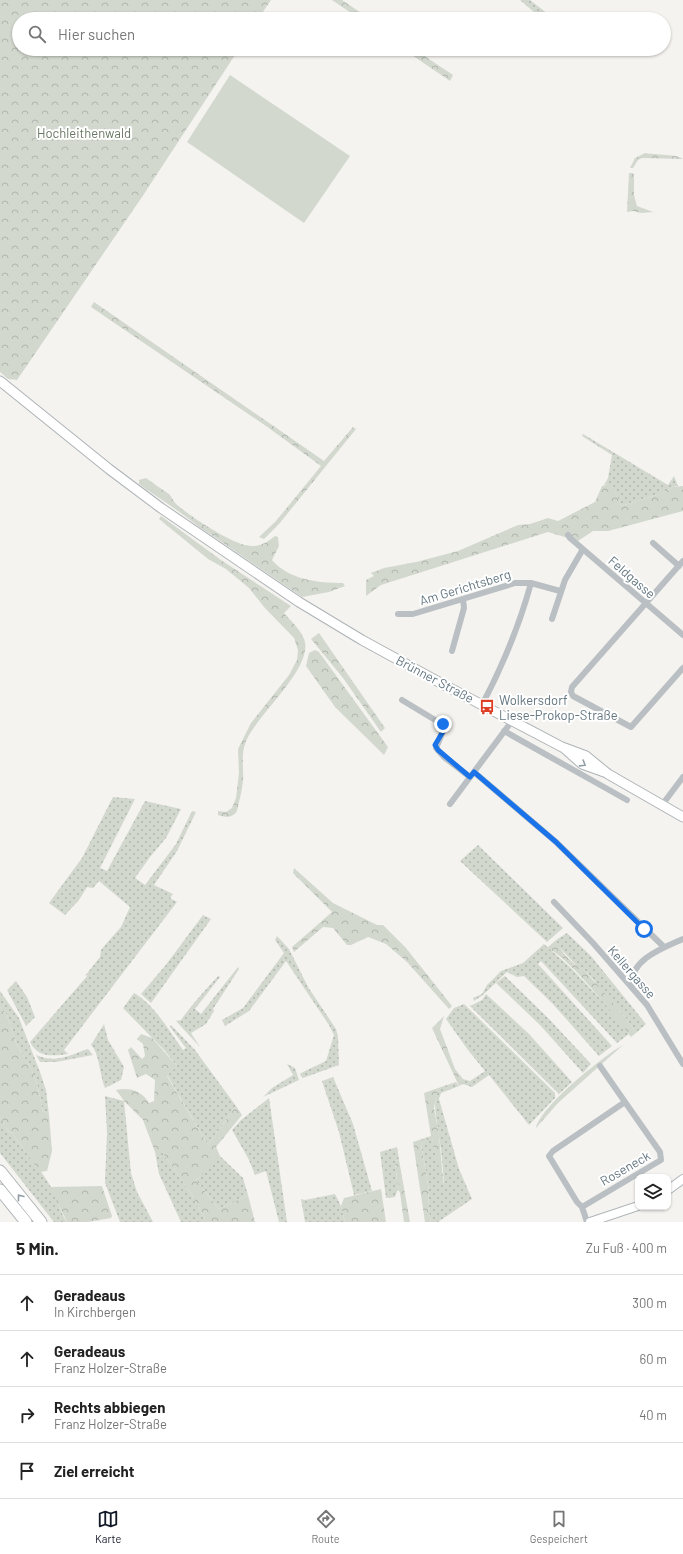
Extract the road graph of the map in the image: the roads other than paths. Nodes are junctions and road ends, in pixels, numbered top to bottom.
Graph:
1 (0, 381) edge
2 (568, 535) dead end
3 (653, 543) dead end
4 (583, 549) junction
5 (681, 564) edge
6 (531, 583) junction
7 (560, 591) junction
8 (462, 598) junction
9 (646, 603) junction
10 (398, 614) dead end
11 (552, 619) dead end
12 (683, 635) edge
13 (452, 651) dead end
14 (683, 668) edge
15 (402, 700) dead end
16 (482, 704) junction
17 (512, 721) junction
18 (504, 731) junction
19 (472, 774) junction
20 (683, 777) edge
21 (627, 800) dead end
22 (450, 804) dead end
23 (662, 805) junction
24 (683, 817) edge
25 (554, 902) dead end
26 (683, 939) edge
27 (664, 947) junction
28 (632, 986) junction
29 (683, 1064) edge
30 (600, 1066) dead end
31 (626, 1102) junction
32 (0, 1171) edge
33 (683, 1179) edge
34 (671, 1188) edge
35 (0, 1190) edge
36 (582, 1207) junction
37 (635, 1207) edge
38 (26, 1222) edge
39 (41, 1222) edge
40 (586, 1222) edge
41 (590, 1222) edge

1 - 16 main road, Brünner Straße
2 - 4 street, Feldgasse
3 - 5 street
4 - 7 street
4 - 9 street, Feldgasse
5 - 9 street
6 - 7 street, Am Gerichtsberg
6 - 8 street, Am Gerichtsberg
6 - 16 street
7 - 11 street
8 - 10 street, Am Gerichtsberg
8 - 13 street
9 - 12 street, Feldgasse
9 - 14 street
15 - 19 street
16 - 17 main road, Brünner Straße
17 - 18 street
17 - 23 main road, Brünner Straße
18 - 19 street
18 - 21 street
19 - 22 street
19 - 27 street
20 - 23 street
23 - 24 main road, Brünner Straße
25 - 28 street, Kellergasse
26 - 27 street
27 - 28 street
28 - 29 street, Kellergasse
30 - 31 street, Roseneck
31 - 36 street
31 - 36 street, Roseneck
39 -> 32 highway
33 - 34 main road
35 - 38 highway
36 - 40 street
37 - 41 main road

